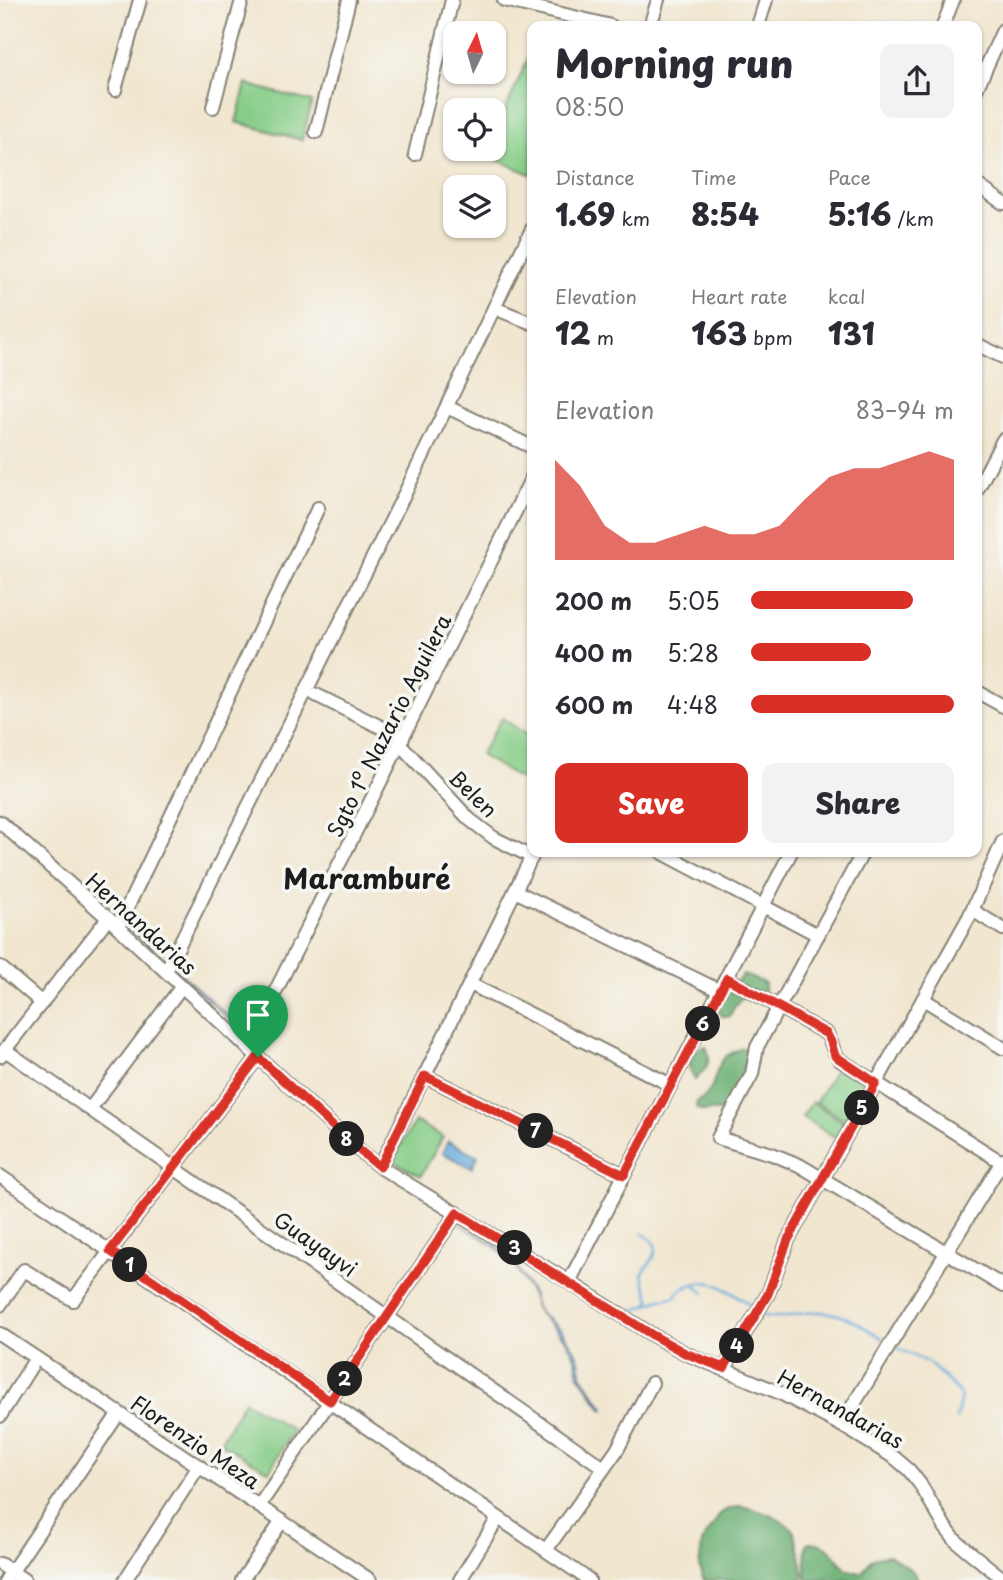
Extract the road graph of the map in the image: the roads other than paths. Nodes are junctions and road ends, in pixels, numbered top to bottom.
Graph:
1 (140, 0) edge
2 (242, 0) edge
3 (349, 0) edge
4 (452, 0) edge
5 (504, 0) edge
6 (658, 0) edge
7 (766, 0) edge
8 (953, 0) edge
9 (558, 6) edge
10 (598, 21) edge
11 (652, 21) edge
12 (760, 21) edge
13 (945, 21) edge
14 (1003, 30) edge
15 (982, 77) edge
16 (115, 90) dead end
17 (213, 107) dead end
18 (316, 132) dead end
19 (415, 154) dead end
20 (982, 188) edge
21 (998, 199) edge
22 (527, 239) edge
23 (494, 308) junction
24 (527, 321) edge
25 (982, 347) edge
26 (1003, 358) edge
27 (447, 407) junction
28 (1003, 440) edge
29 (527, 445) edge
30 (982, 480) edge
31 (527, 487) edge
32 (318, 508) dead end
33 (982, 694) edge
34 (316, 695) dead end
35 (1003, 706) edge
36 (401, 741) junction
37 (0, 822) edge
38 (1003, 841) edge
39 (527, 852) edge
40 (532, 857) edge
41 (670, 857) edge
42 (788, 857) edge
43 (860, 857) edge
44 (515, 891) junction
45 (763, 906) junction
46 (972, 910) junction
47 (113, 923) junction
48 (1003, 929) edge
49 (818, 935) junction
50 (0, 967) edge
51 (166, 971) junction
52 (727, 978) junction
53 (470, 984) junction
54 (182, 986) junction
55 (720, 991) junction
56 (923, 999) junction
57 (42, 1003) junction
58 (779, 1007) junction
59 (246, 1046) junction
60 (1003, 1048) edge
61 (3, 1053) edge
62 (258, 1057) junction
63 (425, 1076) junction
64 (876, 1083) junction
65 (671, 1085) junction
66 (90, 1109) junction
67 (1003, 1162) edge
68 (174, 1167) junction
69 (380, 1167) junction
70 (0, 1175) edge
71 (624, 1175) junction
72 (823, 1178) junction
73 (457, 1213) junction
74 (110, 1251) junction
75 (947, 1252) junction
76 (569, 1282) junction
77 (1003, 1286) edge
78 (0, 1305) edge
79 (387, 1317) junction
80 (0, 1334) edge
81 (36, 1358) junction
82 (724, 1368) junction
83 (652, 1383) dead end
84 (330, 1401) junction
85 (119, 1413) junction
86 (0, 1416) edge
87 (841, 1425) junction
88 (200, 1466) junction
89 (604, 1468) junction
90 (259, 1506) junction
91 (498, 1518) junction
92 (282, 1521) junction
93 (546, 1550) junction
94 (0, 1564) edge
95 (1001, 1575) edge
96 (5, 1578) edge
97 (364, 1578) edge
98 (24, 1580) edge
99 (125, 1580) edge
100 (242, 1580) edge
101 (460, 1580) edge
102 (589, 1580) edge

1 - 16 street
2 - 17 street
3 - 18 street
4 - 19 street
5 - 9 street
6 - 11 street
7 - 12 street
8 - 13 street
9 - 10 street
14 - 15 street
20 - 21 street
22 - 23 street
23 - 24 street
23 - 27 street
25 - 26 street
27 - 29 street
27 - 51 street
28 - 30 street
31 - 36 street, Sgto 1º Nazario Aguilera
32 - 47 street
33 - 35 street
34 - 36 street
36 - 39 street, Belen
36 - 59 street, Sgto 1º Nazario Aguilera
37 - 47 street, Hernandarias
38 - 46 street
40 - 44 street
41 - 45 street
42 - 45 street
43 - 49 street
44 - 53 street
44 - 55 street
45 - 49 street
45 - 52 street
46 - 48 street
46 - 56 street
47 - 51 street, Hernandarias
47 - 57 street
49 - 58 street
50 - 57 street
51 - 54 street, Hernandarias
52 - 55 street
52 - 58 street
53 - 63 street
53 - 65 street
54 - 59 street, Hernandarias
54 - 66 street
55 - 65 street
56 - 60 street
56 - 64 street
57 - 61 street
58 - 64 street
58 - 72 street
59 - 62 street, Hernandarias
61 - 66 street, Guayayvi
62 - 68 street
62 - 69 street, Hernandarias
63 - 69 street
63 - 71 street
64 - 67 street
64 - 72 street
65 - 71 street
66 - 68 street, Guayayvi
67 - 75 street
68 - 74 street
68 - 79 street, Guayayvi
69 - 73 street, Hernandarias
70 - 74 street
71 - 76 street
72 - 75 street
72 - 82 street
73 - 76 street, Hernandarias
73 - 79 street
74 - 78 street
74 - 84 street
75 - 77 street
75 - 87 street
76 - 82 street, Hernandarias
79 - 84 street
79 - 89 street, Guayayvi
80 - 81 street, Florenzio Meza
81 - 85 street, Florenzio Meza
81 - 86 street
82 - 87 street, Hernandarias
83 - 89 street
84 - 90 street
84 - 91 street
85 - 88 street, Florenzio Meza
85 - 96 street
87 - 95 street, Hernandarias
88 - 90 street, Florenzio Meza
88 - 99 street
89 - 93 street
90 - 92 street, Florenzio Meza
91 - 93 street
91 - 101 street
92 - 97 street, Florenzio Meza
92 - 100 street
93 - 102 street
94 - 96 street
96 - 98 street

